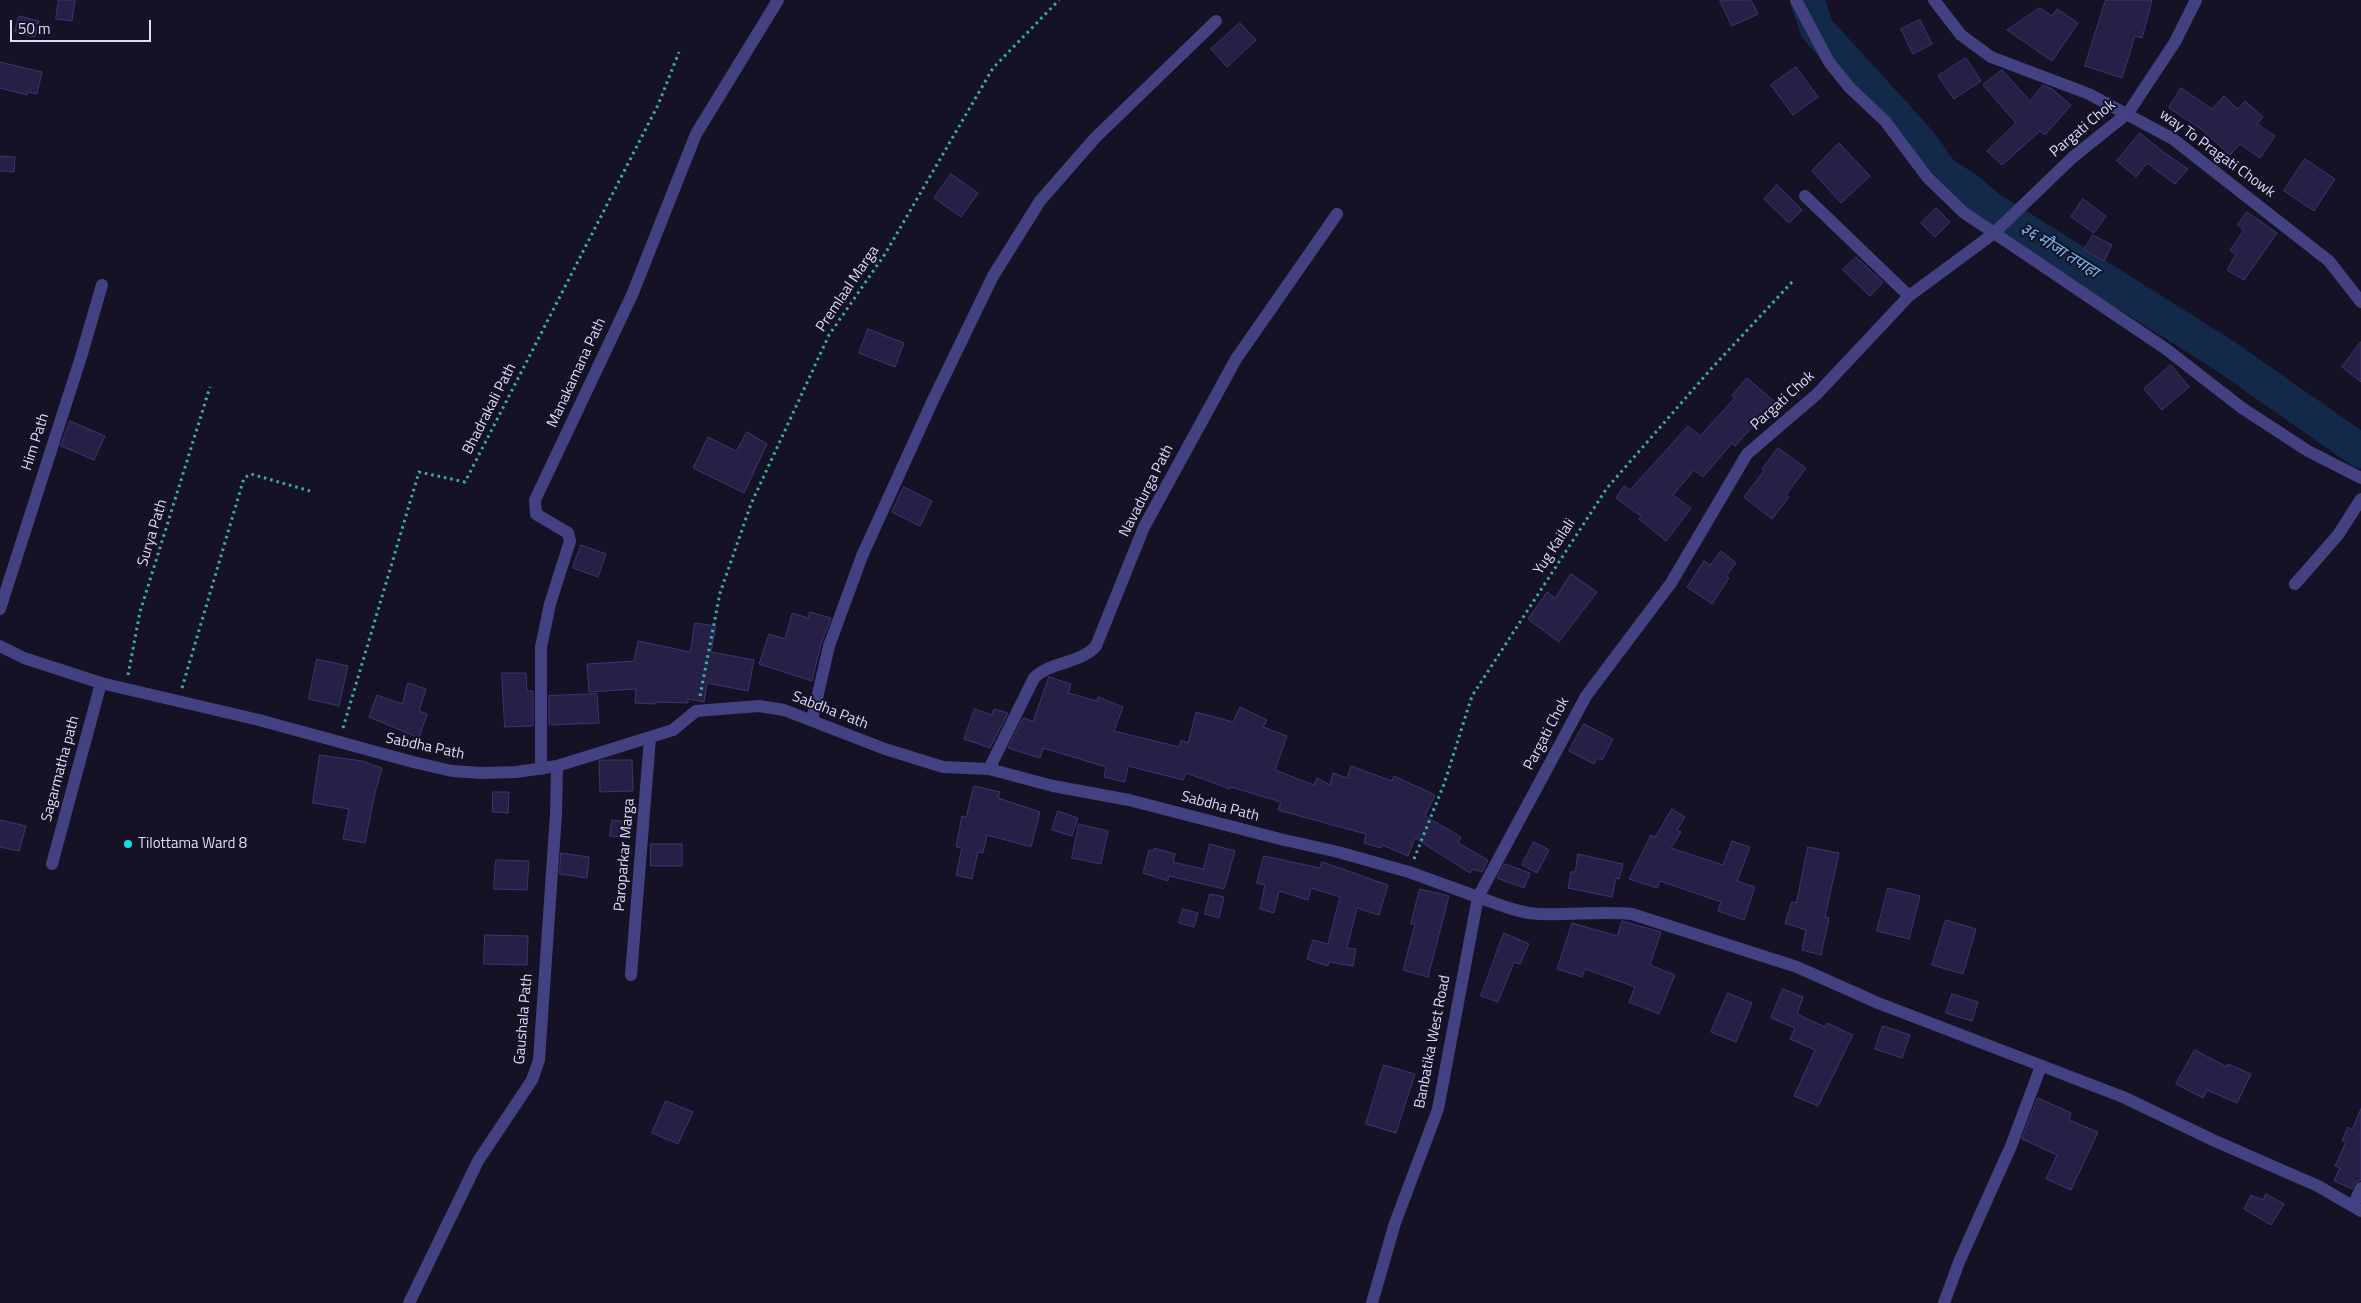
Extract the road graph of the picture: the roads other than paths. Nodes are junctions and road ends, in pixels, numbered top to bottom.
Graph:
1 (778, 0) edge
2 (1796, 0) edge
3 (1934, 0) edge
4 (2196, 0) edge
5 (1216, 21) dead end
6 (2128, 113) junction
7 (1805, 196) dead end
8 (1337, 214) dead end
9 (1996, 231) junction
10 (102, 285) dead end
11 (1909, 296) junction
12 (2361, 302) edge
13 (2361, 478) edge
14 (2361, 499) edge
15 (2296, 584) dead end
16 (0, 609) edge
17 (0, 646) edge
18 (101, 683) junction
19 (812, 720) junction
20 (650, 738) junction
21 (557, 766) junction
22 (541, 769) junction
23 (989, 769) junction
24 (52, 864) dead end
25 (1478, 898) junction
26 (631, 975) dead end
27 (2041, 1066) junction
28 (2361, 1188) edge
29 (2357, 1208) edge
30 (409, 1303) edge
31 (1372, 1303) edge
32 (1944, 1303) edge

1 - 22 street, Manakamana Path
2 - 9 street
3 - 6 street, way To Pragati Chowk
4 - 6 street, Pargati Chok
5 - 19 street
6 - 9 street, Pargati Chok
6 - 12 street, way To Pragati Chowk
7 - 11 street
8 - 23 street, Navadurga Path
9 - 11 street, Pargati Chok
9 - 13 street
10 - 16 street, Him Path
11 - 25 street, Pargati Chok
14 - 15 street
17 - 18 street, Sabdha Path
18 - 22 street, Sabdha Path
18 - 24 street, Sagarmatha path
19 - 20 street, Sabdha Path
19 - 23 street, Sabdha Path
20 - 21 street, Sabdha Path
20 - 26 street, Paroparkar Marga
21 - 22 street, Sabdha Path
21 - 30 street, Gaushala Path
23 - 25 street, Sabdha Path
25 - 27 street, Sabdha Path
25 - 31 street, Banbatika West Road
27 - 29 street, Sabdha Path
27 - 32 street
28 - 29 street

